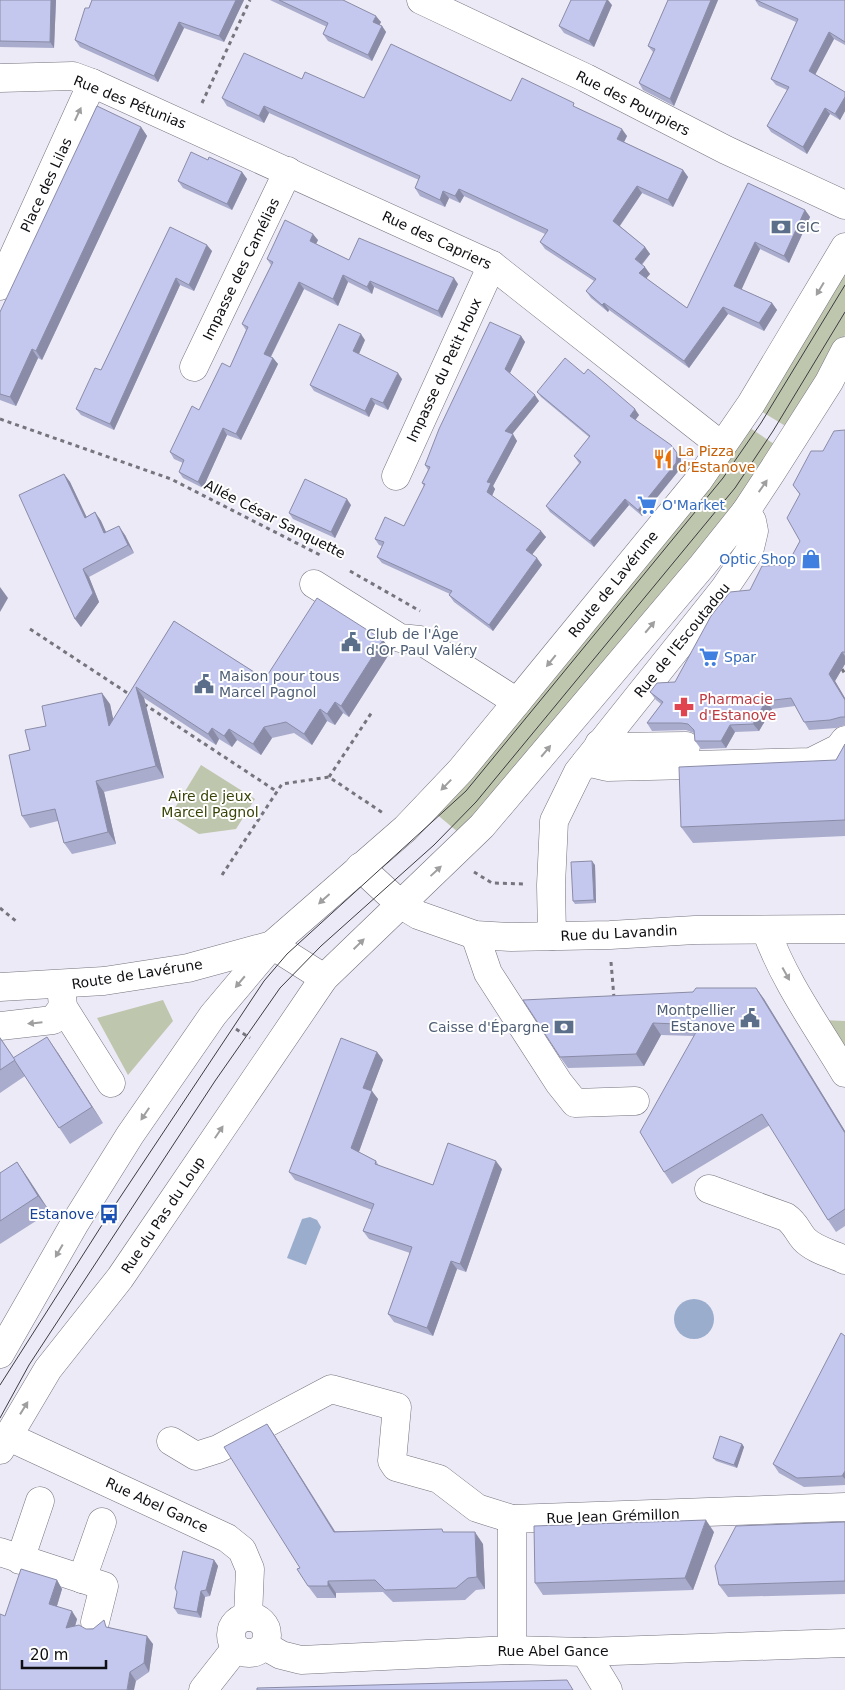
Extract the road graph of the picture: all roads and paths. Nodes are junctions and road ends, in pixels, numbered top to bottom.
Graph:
1 (250, 0) edge
2 (421, 0) edge
3 (0, 78) edge
4 (92, 83) junction
5 (195, 128) junction
6 (288, 171) junction
7 (845, 205) edge
8 (845, 247) edge
9 (492, 265) junction
10 (0, 286) edge
11 (845, 351) edge
12 (194, 367) dead end
13 (837, 386) edge
14 (0, 419) edge
15 (722, 446) junction
16 (396, 476) dead end
17 (746, 510) junction
18 (325, 557) dead end
19 (342, 566) dead end
20 (314, 584) dead end
21 (425, 614) dead end
22 (30, 629) dead end
23 (842, 669) edge
24 (845, 674) edge
25 (134, 697) edge
26 (517, 702) junction
27 (142, 703) edge
28 (372, 712) dead end
29 (845, 740) edge
30 (686, 746) dead end
31 (593, 753) junction
32 (329, 777) junction
33 (276, 791) junction
34 (362, 800) dead end
35 (360, 867) junction
36 (222, 875) dead end
37 (492, 883) dead end
38 (516, 884) dead end
39 (400, 904) junction
40 (0, 908) edge
41 (17, 922) dead end
42 (845, 929) edge
43 (766, 930) junction
44 (475, 935) junction
45 (610, 935) junction
46 (552, 936) junction
47 (272, 945) junction
48 (324, 978) junction
49 (0, 987) edge
50 (62, 996) junction
51 (614, 1002) edge
52 (0, 1026) edge
53 (845, 1073) edge
54 (111, 1082) dead end
55 (634, 1101) dead end
56 (709, 1190) dead end
57 (845, 1260) edge
58 (0, 1354) edge
59 (171, 1442) dead end
60 (4, 1443) edge
61 (40, 1501) dead end
62 (845, 1507) edge
63 (512, 1519) junction
64 (102, 1522) dead end
65 (10, 1556) edge
66 (82, 1579) junction
67 (248, 1617) junction
68 (95, 1622) dead end
69 (845, 1643) edge
70 (265, 1646) junction
71 (236, 1648) junction
72 (512, 1650) junction
73 (585, 1652) junction
74 (203, 1690) edge
75 (608, 1690) edge

1 - 5 path
2 - 7 street, Rue des Pourpiers
3 - 4 street, Rue des Pétunias
4 - 5 street, Rue des Pétunias
10 -> 4 street, Place des Lilas
5 - 6 street, Rue des Capriers
6 - 9 street, Rue des Capriers
6 - 12 street, Impasse des Camélias
8 -> 15 street, Route de Lavérune
9 - 15 street, Rue des Capriers
9 - 16 street, Impasse du Petit Houx
11 - 13 street
17 -> 13 street
14 - 18 path, Allée César Sanquette
15 -> 26 street, Route de Lavérune
17 - 31 street, Rue de l'Escoutadou
39 -> 17 street
19 - 21 path, Allée César Sanquette
20 - 26 street
22 - 25 path
23 - 24 path
26 -> 35 street, Route de Lavérune
27 - 33 path
28 - 32 path
29 - 31 street
30 - 31 street
31 - 46 street, Rue de l'Escoutadou
32 - 33 path
32 - 34 path
33 - 36 path
35 - 39 street
35 -> 47 street, Route de Lavérune
37 - 38 path
39 - 44 street, Rue du Lavandin
48 -> 39 street
40 - 41 path
42 - 43 street, Rue du Lavandin
43 - 45 street, Rue du Lavandin
43 -> 53 street
44 - 46 street, Rue du Lavandin
44 - 55 street
45 - 46 street, Rue du Lavandin
45 - 51 path
47 - 48 street
47 - 50 street, Route de Lavérune
47 -> 58 street
60 -> 48 street, Rue du Pas du Loup
49 - 50 street, Route de Lavérune
50 -> 52 street
50 - 54 street
56 - 57 street
59 - 63 street, Rue Jean Grémillon
60 - 67 street, Rue Abel Gance
61 - 65 street
62 - 63 street, Rue Jean Grémillon
63 - 72 street
64 - 66 street
65 - 66 street
66 - 68 street
67 - 70 street
67 - 71 street
69 - 73 street, Rue Abel Gance
70 - 71 street
70 - 72 street, Rue Abel Gance
71 - 74 street
72 - 73 street, Rue Abel Gance
73 - 75 street

